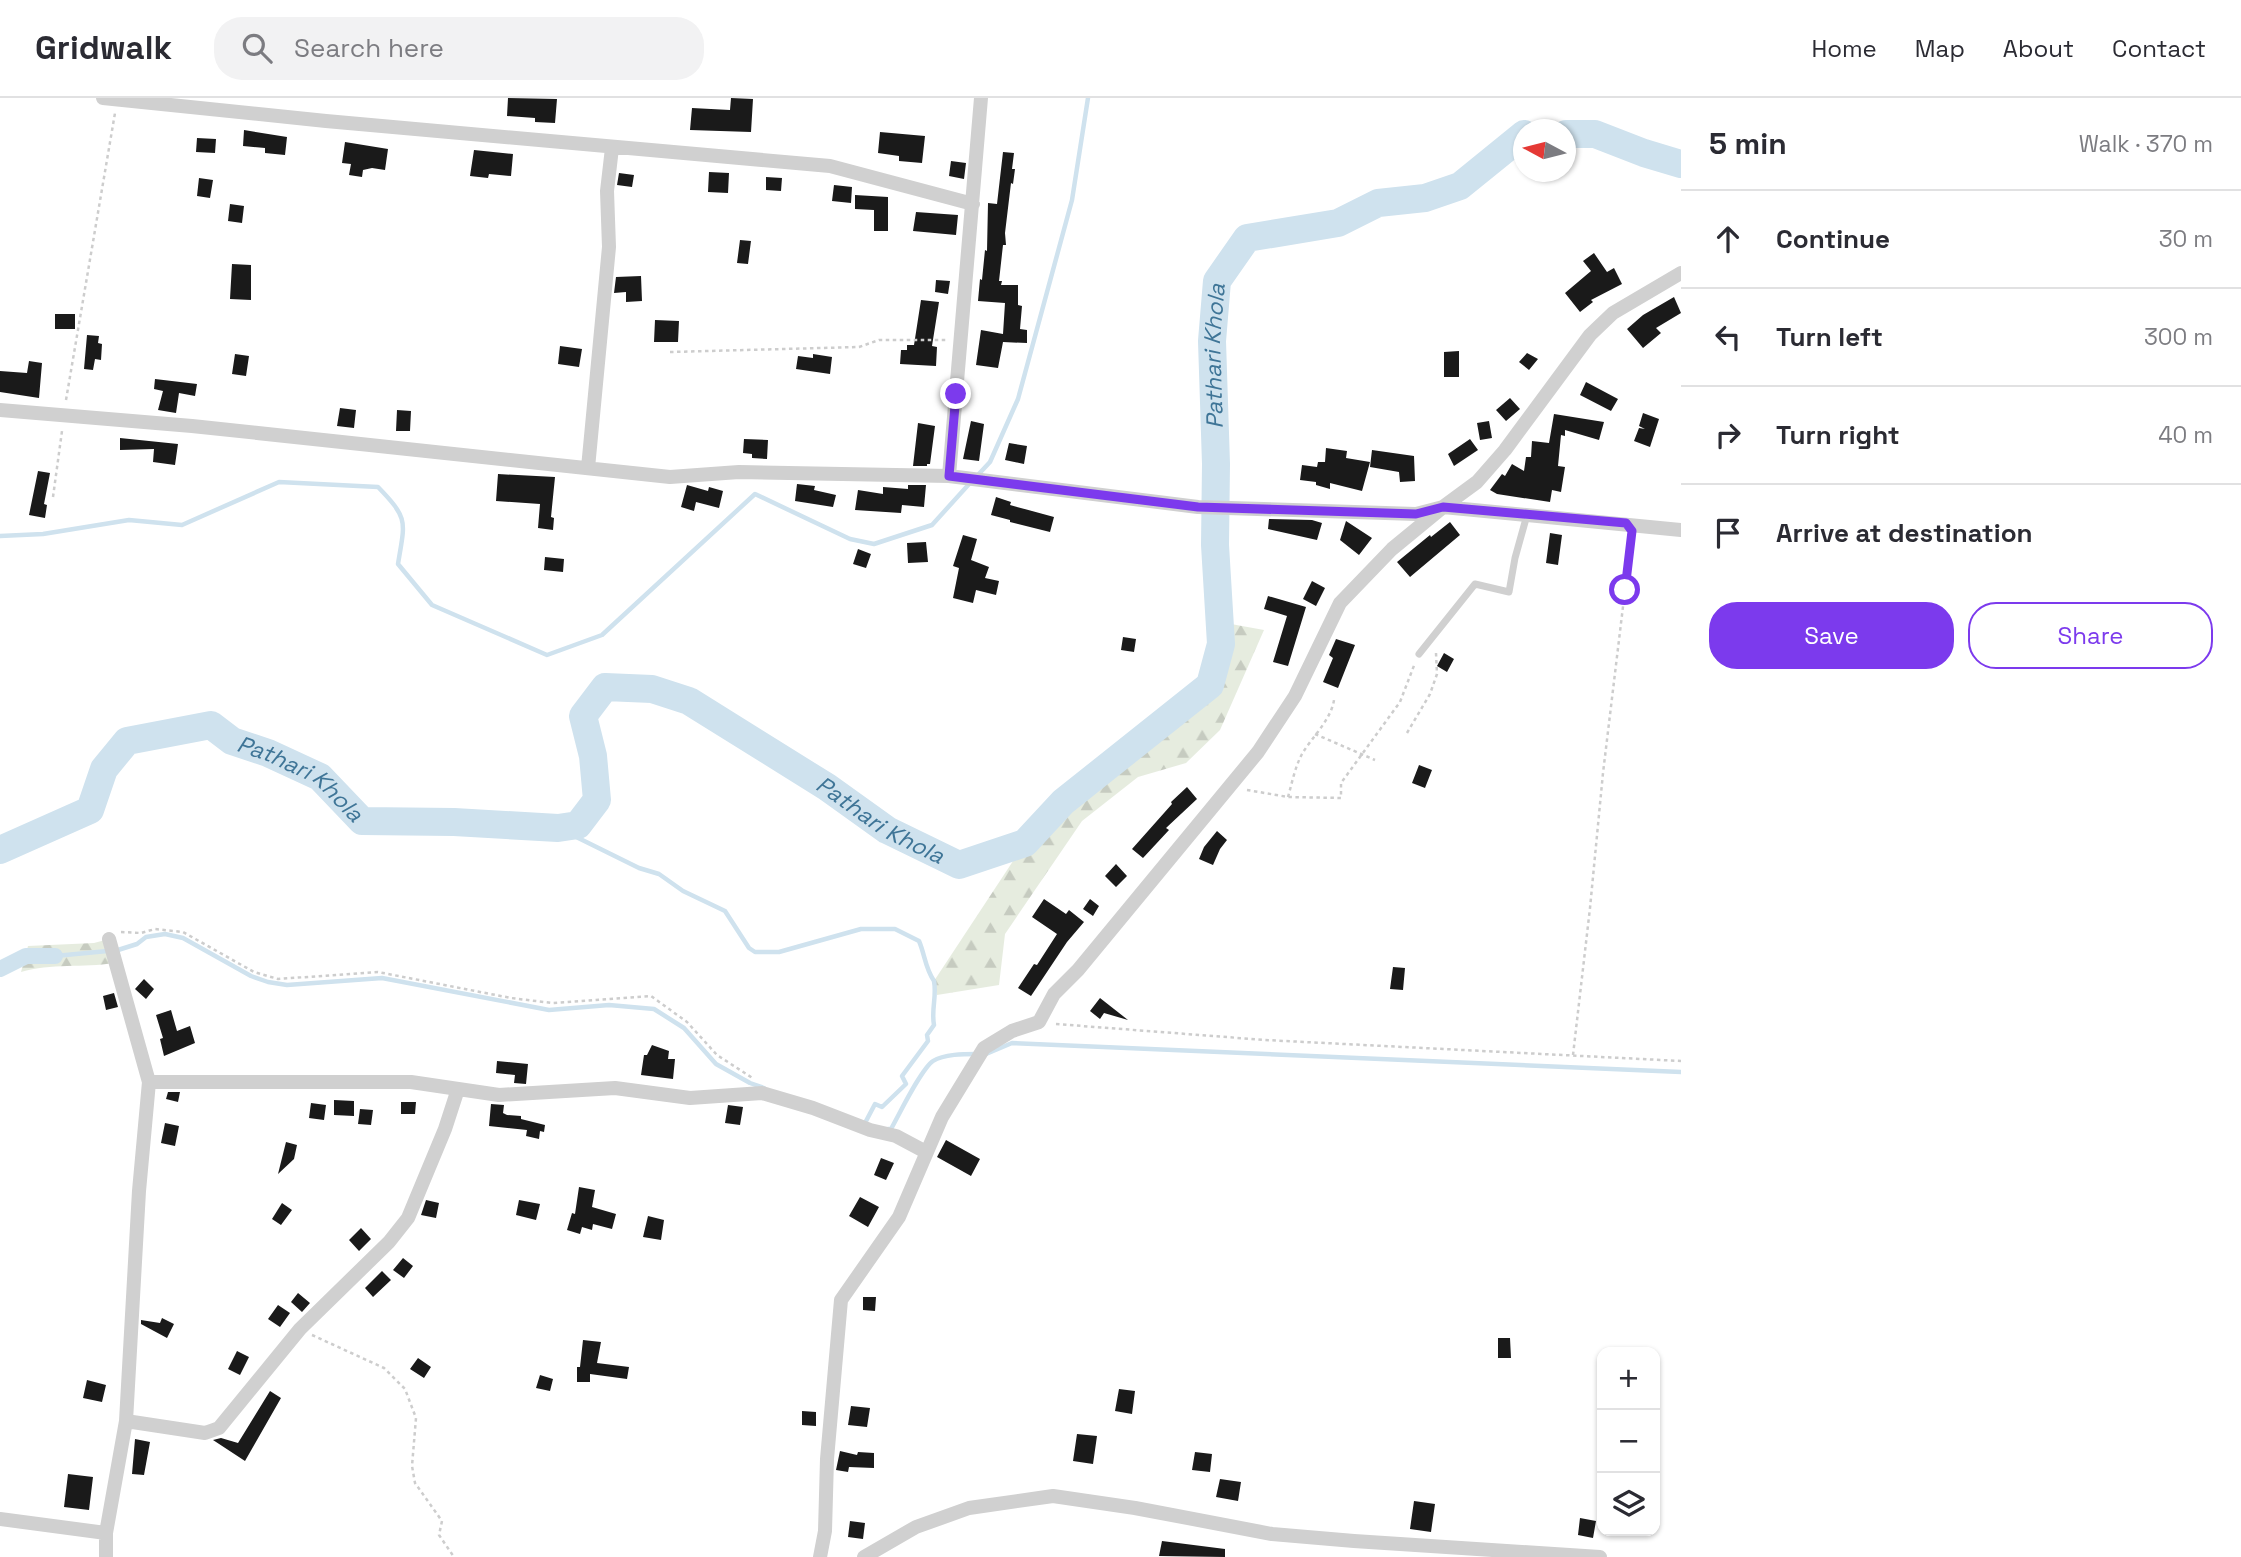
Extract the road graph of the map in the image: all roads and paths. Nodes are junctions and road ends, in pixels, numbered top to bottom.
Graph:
1 (981, 98) edge
2 (110, 99) edge
3 (612, 148) junction
4 (973, 204) junction
5 (1681, 273) edge
6 (948, 340) dead end
7 (670, 352) dead end
8 (0, 410) edge
9 (64, 417) junction
10 (588, 468) junction
11 (949, 476) junction
12 (53, 497) dead end
13 (1443, 507) junction
14 (1528, 514) junction
15 (1626, 523) junction
16 (1681, 530) edge
17 (1435, 632) junction
18 (1419, 654) joint
19 (1334, 700) dead end
20 (1407, 733) dead end
21 (1315, 734) junction
22 (1363, 753) junction
23 (1375, 760) dead end
24 (1231, 788) junction
25 (1288, 797) junction
26 (109, 939) joint
27 (1039, 1022) junction
28 (1573, 1055) junction
29 (1681, 1061) edge
30 (755, 1079) dead end
31 (149, 1082) junction
32 (458, 1089) junction
33 (926, 1152) junction
34 (300, 1329) junction
35 (126, 1421) junction
36 (0, 1519) edge
37 (106, 1533) junction
38 (106, 1557) edge
39 (454, 1557) edge
40 (820, 1557) edge
41 (864, 1557) edge
42 (1600, 1557) edge

1 - 4 street
2 - 3 street
2 - 9 path
3 - 4 street
3 - 10 street
4 - 11 street
5 - 13 street
6 - 7 path
8 - 9 street
9 - 10 street
9 - 12 path
10 - 11 street
11 - 13 street
13 - 14 street
13 - 24 street
14 - 15 street
14 - 17 lane
15 - 16 street
15 - 28 path
17 - 18 lane
17 - 20 path
18 - 22 path
19 - 21 path
21 - 22 path
21 - 25 path
22 - 23 path
22 - 25 path
24 - 25 path
24 - 27 street
26 - 30 path
26 - 31 street
27 - 28 path
27 - 33 street
28 - 29 path
31 - 32 street
31 - 35 street
32 - 33 street
32 - 34 street
33 - 40 street
34 - 35 street
34 - 39 path
35 - 37 street
36 - 37 street
37 - 38 street
41 - 42 street

